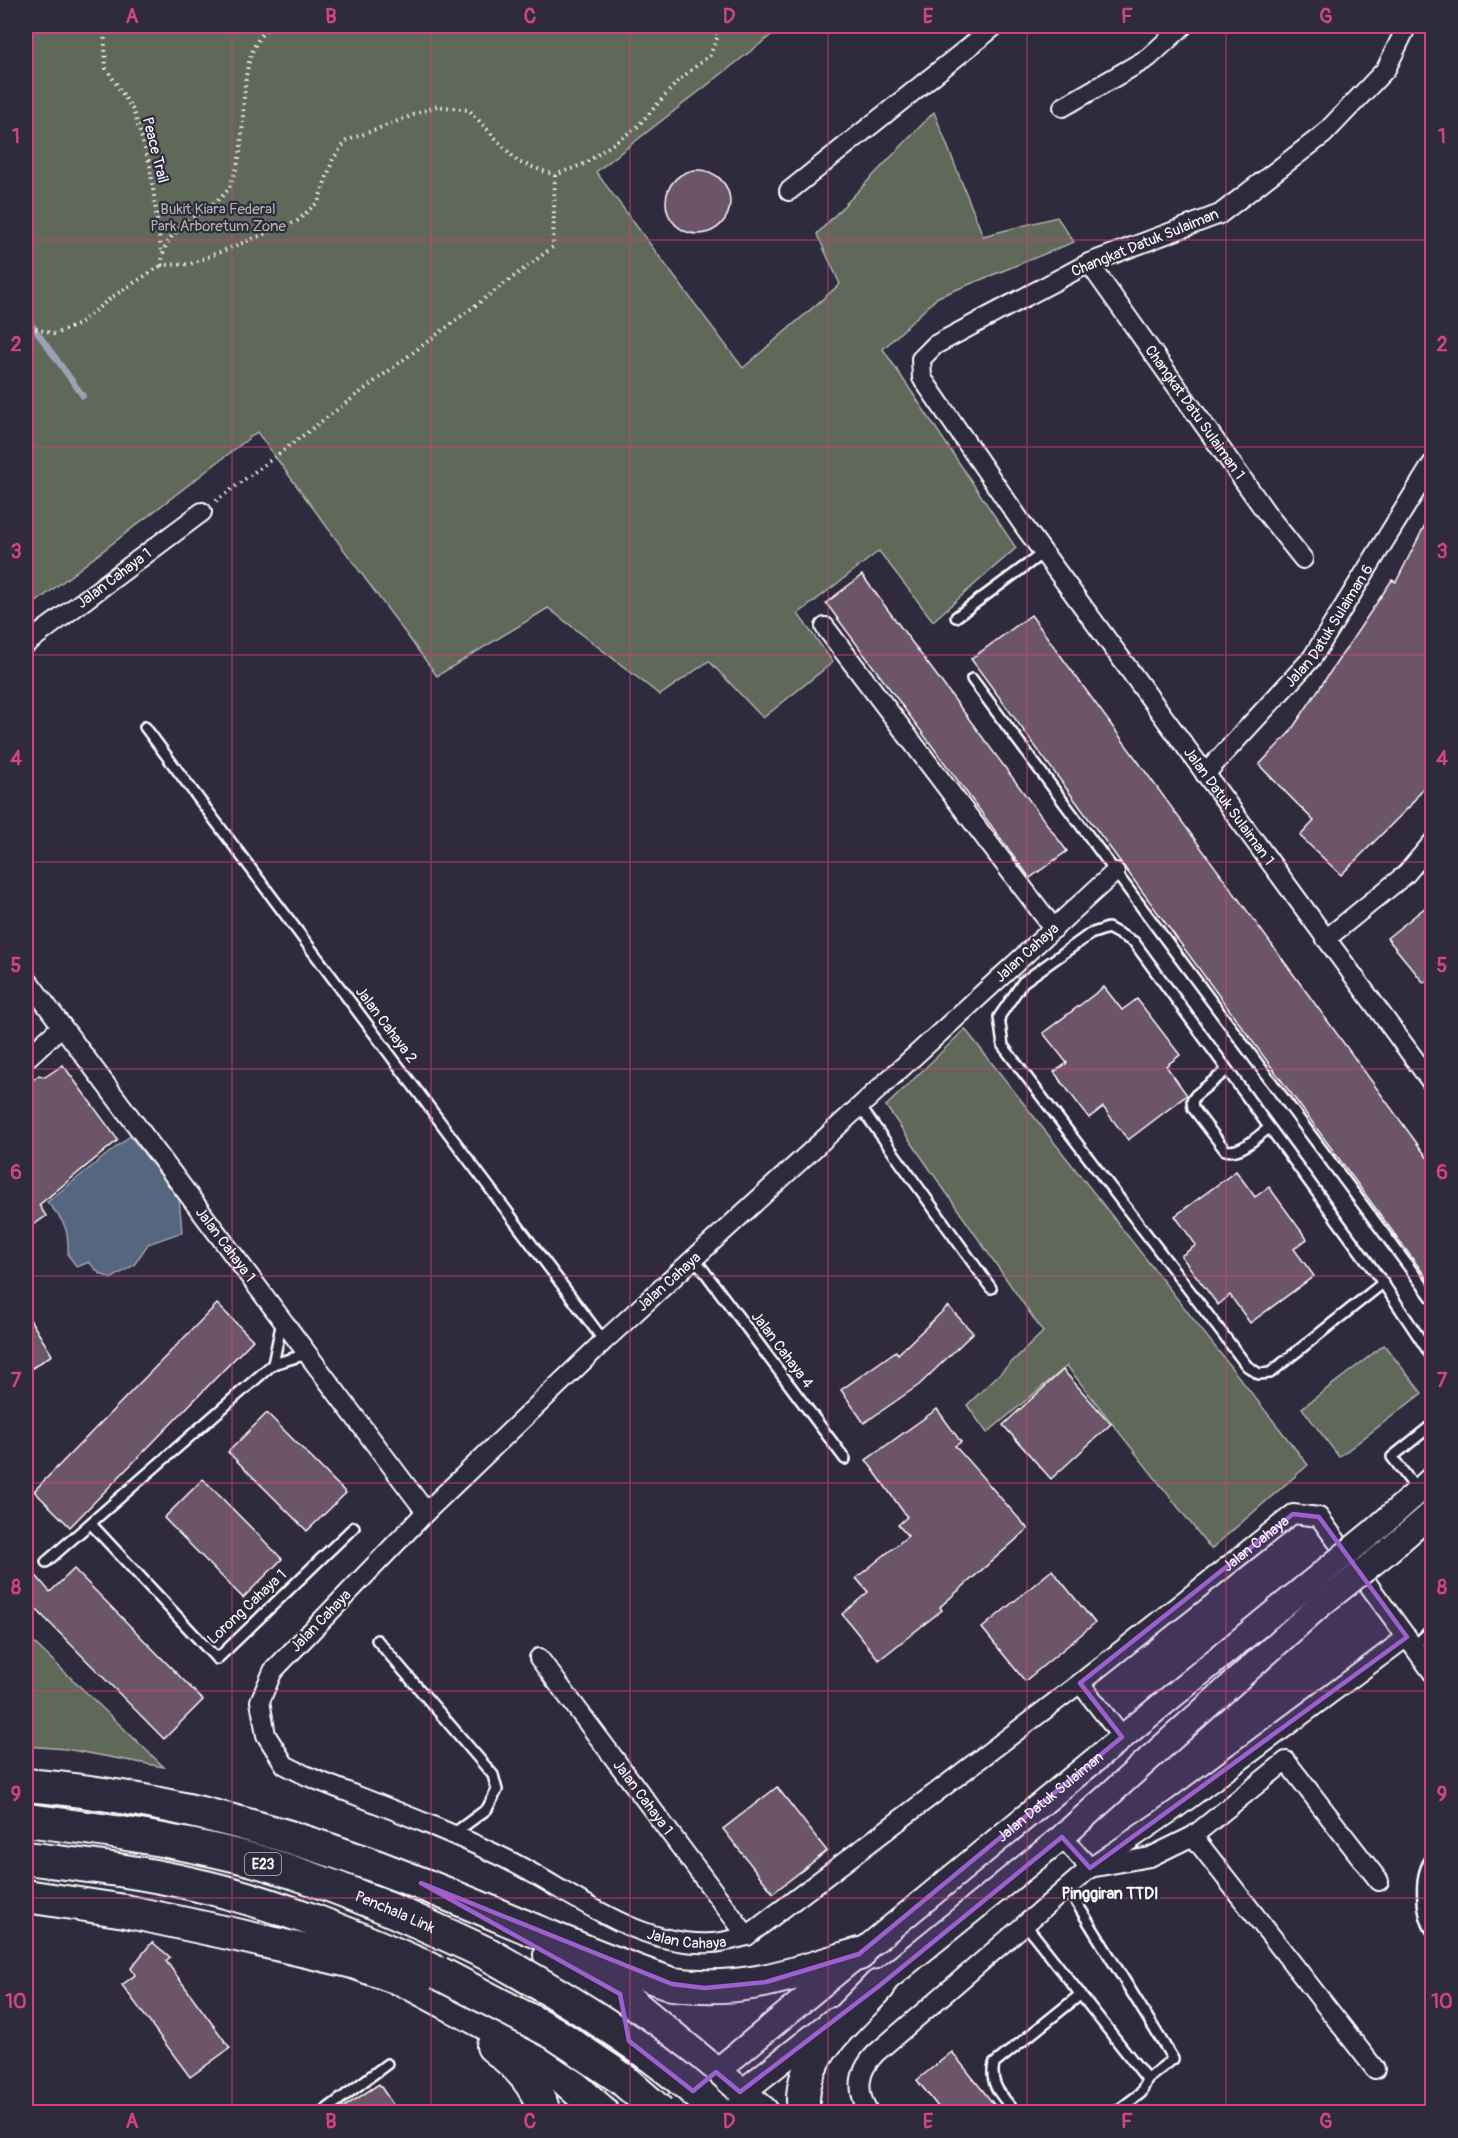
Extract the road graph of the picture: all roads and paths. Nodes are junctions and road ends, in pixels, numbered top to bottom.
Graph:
1 (104, 26) edge
2 (270, 26) edge
3 (714, 26) edge
4 (995, 26) edge
5 (1183, 26) edge
6 (1407, 26) edge
7 (1063, 107) dead end
8 (555, 175) junction
9 (789, 191) dead end
10 (162, 252) junction
11 (1089, 263) junction
12 (162, 265) junction
13 (26, 334) edge
14 (1432, 464) edge
15 (202, 512) joint
16 (1026, 529) joint
17 (1043, 553) junction
18 (1303, 560) dead end
19 (956, 617) dead end
20 (825, 627) dead end
21 (26, 644) edge
22 (972, 679) dead end
23 (145, 727) dead end
24 (1205, 774) junction
25 (1432, 843) edge
26 (1115, 872) junction
27 (1054, 929) junction
28 (1326, 939) junction
29 (26, 978) edge
30 (62, 1026) junction
31 (26, 1059) edge
32 (1227, 1070) junction
33 (1432, 1083) edge
34 (859, 1105) junction
35 (1269, 1128) junction
36 (695, 1259) junction
37 (1383, 1283) junction
38 (991, 1288) dead end
39 (1432, 1298) edge
40 (283, 1321) junction
41 (604, 1341) junction
42 (307, 1354) junction
43 (1432, 1357) edge
44 (273, 1364) junction
45 (1432, 1425) edge
46 (844, 1459) dead end
47 (1425, 1485) edge
48 (426, 1512) junction
49 (1432, 1513) edge
50 (91, 1524) junction
51 (354, 1527) dead end
52 (46, 1562) dead end
53 (1312, 1597) junction
54 (1432, 1629) edge
55 (377, 1641) dead end
56 (1410, 1642) junction
57 (539, 1658) dead end
58 (1432, 1672) edge
59 (1080, 1683) junction
60 (1122, 1737) junction
61 (26, 1785) edge
62 (26, 1820) edge
63 (453, 1834) junction
64 (1062, 1836) junction
65 (1193, 1836) junction
66 (26, 1858) edge
67 (1432, 1858) edge
68 (1090, 1868) junction
69 (1379, 1881) dead end
70 (421, 1883) junction
71 (1068, 1889) junction
72 (26, 1896) edge
73 (1026, 1925) junction
74 (1432, 1931) edge
75 (228, 1933) junction
76 (747, 1936) junction
77 (859, 1954) junction
78 (879, 1986) junction
79 (620, 1994) junction
80 (1081, 1994) junction
81 (547, 2063) junction
82 (387, 2064) dead end
83 (1375, 2069) dead end
84 (716, 2072) junction
85 (1147, 2079) junction
86 (735, 2107) edge
87 (323, 2112) edge
88 (544, 2112) edge
89 (602, 2112) edge
90 (660, 2112) edge
91 (667, 2112) edge
92 (804, 2112) edge
93 (868, 2112) edge
94 (1015, 2112) edge
95 (1116, 2112) edge

1 - 10 path, Peace Trail
2 - 10 path
3 - 8 path
4 - 9 street
5 - 7 street
6 - 11 street, Changkat Datuk Sulaiman
8 - 12 path
8 - 15 path
10 - 12 path, Peace Trail
11 - 16 street, Changkat Datuk Sulaiman
11 - 18 street, Changkat Datu Sulaiman 1
12 - 13 path
14 - 24 street, Jalan Datuk Sulaiman 6
15 - 21 street, Jalan Cahaya 1
16 - 17 street, Jalan Datuk Sulaiman 1
17 - 19 lane
17 - 24 street, Jalan Datuk Sulaiman 1
20 - 27 street
22 - 26 lane
23 - 41 lane, Jalan Cahaya 2
24 - 28 street, Jalan Datuk Sulaiman 1
25 - 28 street
26 - 27 street, Jalan Cahaya
26 - 39 lane
27 - 34 street, Jalan Cahaya
28 - 33 street, Jalan Datuk Sulaiman 1
29 - 30 street, Jalan Cahaya 1
30 - 31 street
30 - 40 street, Jalan Cahaya 1
32 - 35 lane
32 - 35 lane
32 - 37 lane
34 - 36 street, Jalan Cahaya
34 - 38 lane
35 - 37 lane
36 - 41 street, Jalan Cahaya
36 - 46 lane, Jalan Cahaya 4
37 - 43 lane
40 - 42 street, Jalan Cahaya 1
40 - 44 lane
41 - 48 street, Jalan Cahaya
42 - 44 lane
42 - 48 street, Jalan Cahaya 1
44 - 50 lane
45 - 47 lane
47 - 53 main road, Jalan Datuk Sulaiman, bridge
48 - 63 street, Jalan Cahaya
49 - 53 main road, Jalan Datuk Sulaiman, bridge
50 - 51 lane, Lorong Cahaya 1
50 - 52 lane
53 - 60 main road, Jalan Datuk Sulaiman
53 - 64 main road, Jalan Datuk Sulaiman
54 - 56 lane
55 - 63 lane
56 - 58 street, Jalan Cahaya
56 - 59 street, Jalan Cahaya
56 - 68 street
57 - 76 street, Jalan Cahaya 1
59 - 60 street
59 - 76 street, Jalan Cahaya
60 - 77 main road, Jalan Datuk Sulaiman
61 - 70 highway
62 - 86 highway, Penchala Link / E23, bridge
63 - 76 street, Jalan Cahaya
64 - 68 street
64 - 78 main road, Jalan Datuk Sulaiman
65 - 68 street
65 - 69 street
65 - 83 street
66 - 90 highway, E23, bridge
67 - 74 lane
68 - 71 street
70 - 77 highway
70 - 79 highway
71 - 73 street
71 - 85 lane
72 - 75 highway
73 - 80 lane
73 - 93 street
75 - 81 highway
75 - 88 highway
77 - 84 main road, Jalan Datuk Sulaiman
78 - 86 main road, Jalan Datuk Sulaiman
78 - 92 highway
79 - 81 highway
79 - 84 highway
80 - 85 lane
80 - 94 lane
81 - 89 highway
82 - 87 lane
84 - 86 highway
84 - 91 main road, Jalan Datuk Sulaiman
85 - 95 lane

